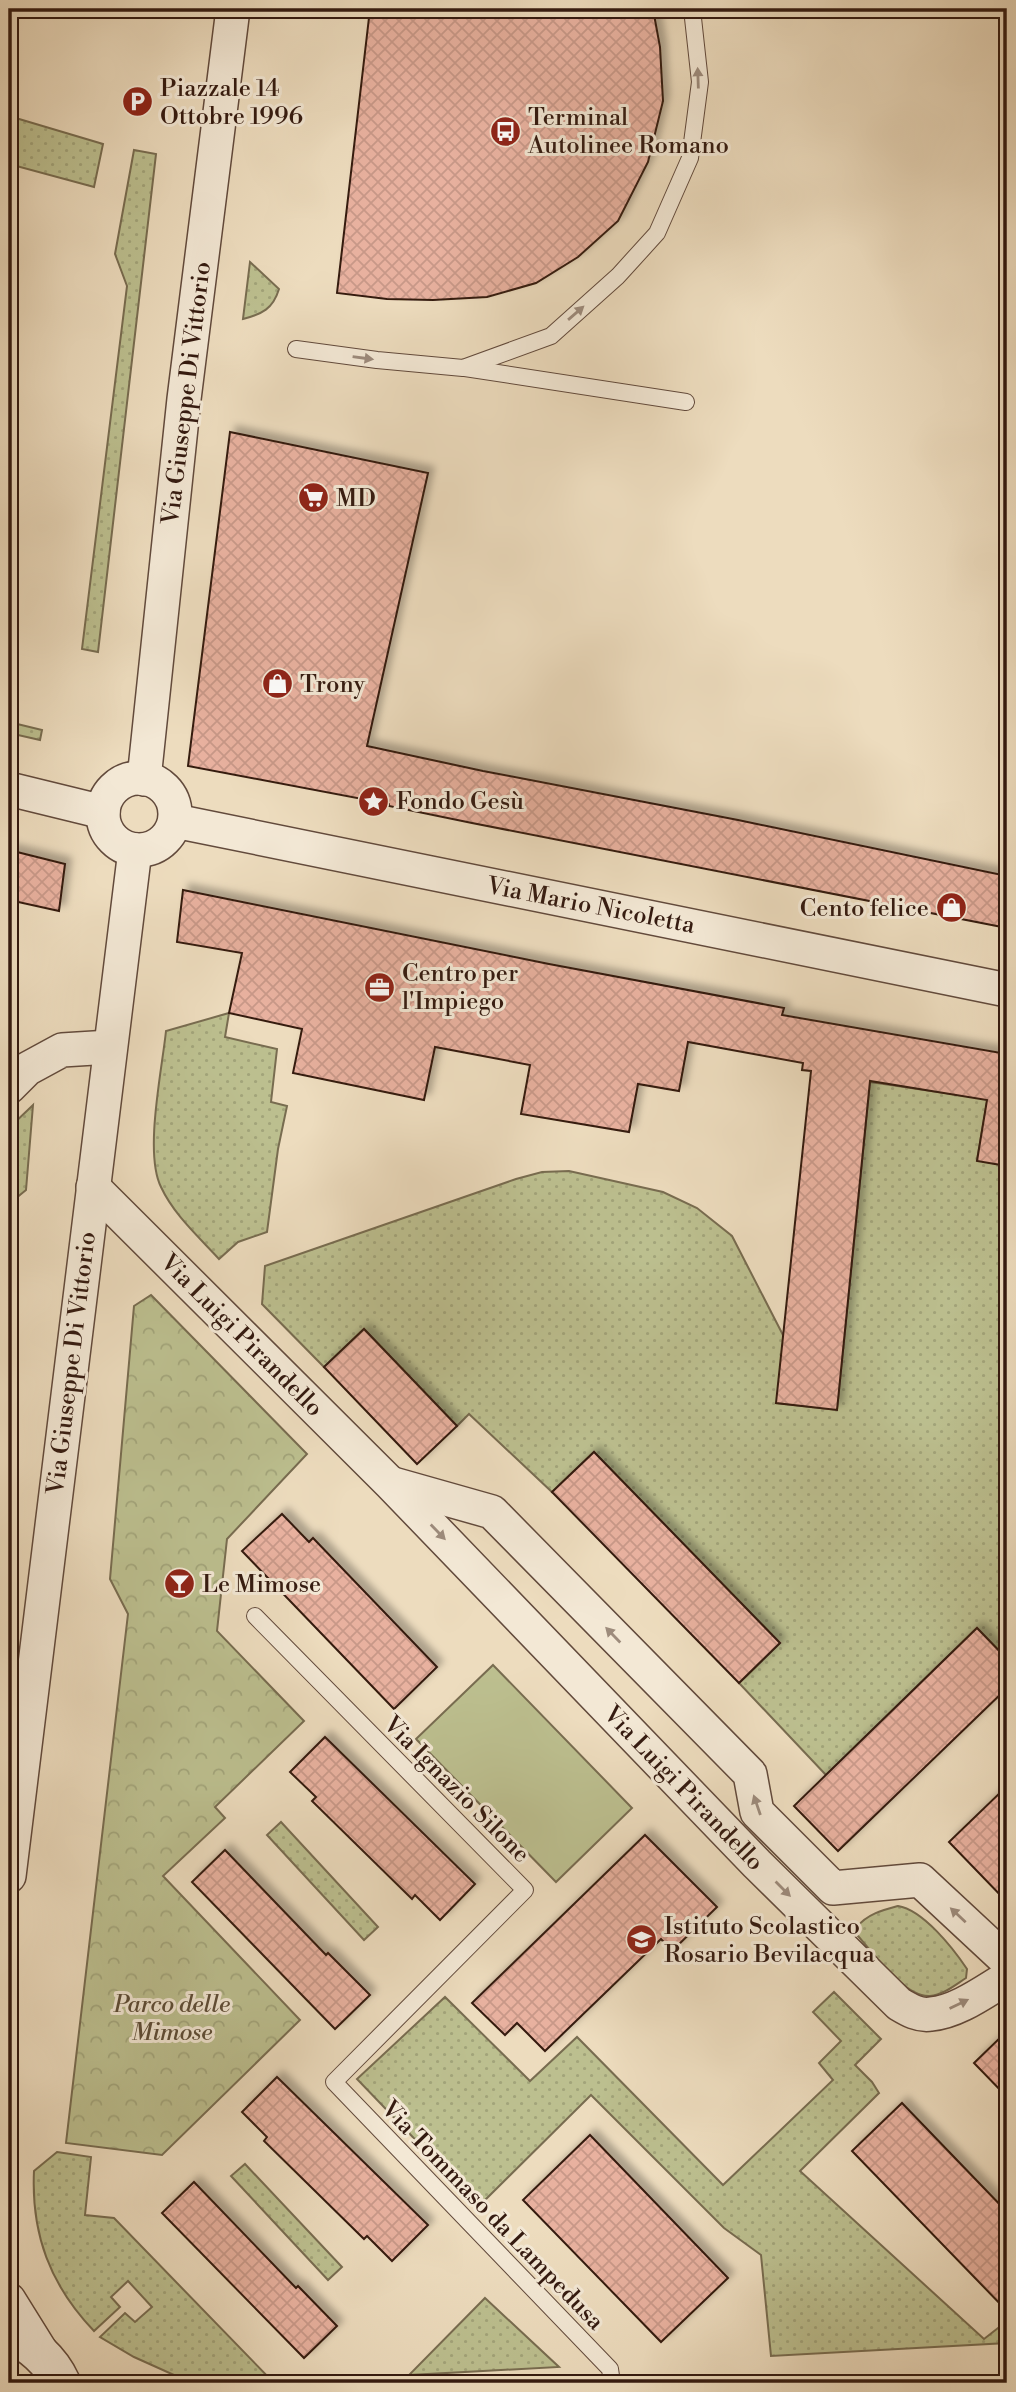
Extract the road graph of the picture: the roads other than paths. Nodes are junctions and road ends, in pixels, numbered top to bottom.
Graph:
1 (233, 9) edge
2 (691, 9) edge
3 (296, 348) dead end
4 (463, 368) junction
5 (686, 402) dead end
6 (144, 779) junction
7 (9, 789) edge
8 (103, 812) junction
9 (175, 821) junction
10 (135, 850) junction
11 (1007, 990) edge
12 (110, 1047) junction
13 (9, 1087) edge
14 (93, 1187) junction
15 (390, 1483) junction
16 (255, 1616) dead end
17 (10, 1855) edge
18 (1007, 1961) edge
19 (1007, 1978) edge
20 (334, 2082) joint
21 (9, 2300) edge
22 (9, 2333) edge
23 (59, 2373) edge
24 (612, 2383) edge

1 - 6 street, Via Giuseppe Di Vittorio
4 -> 2 lane
3 -> 4 lane
4 - 5 lane
6 - 8 street
6 - 9 street
7 - 8 street
8 - 10 street
9 - 10 street
9 - 11 street, Via Mario Nicoletta
10 - 12 street, Via Giuseppe Di Vittorio
12 - 13 street
12 - 14 street, Via Giuseppe Di Vittorio
14 - 15 street, Via Luigi Pirandello
14 - 17 street, Via Giuseppe Di Vittorio
18 -> 15 street, Via Luigi Pirandello
15 -> 19 street, Via Luigi Pirandello
16 - 20 lane, Via Ignazio Silone
20 - 24 lane, Via Tommaso da Lampedusa
21 - 23 street
22 - 23 street

